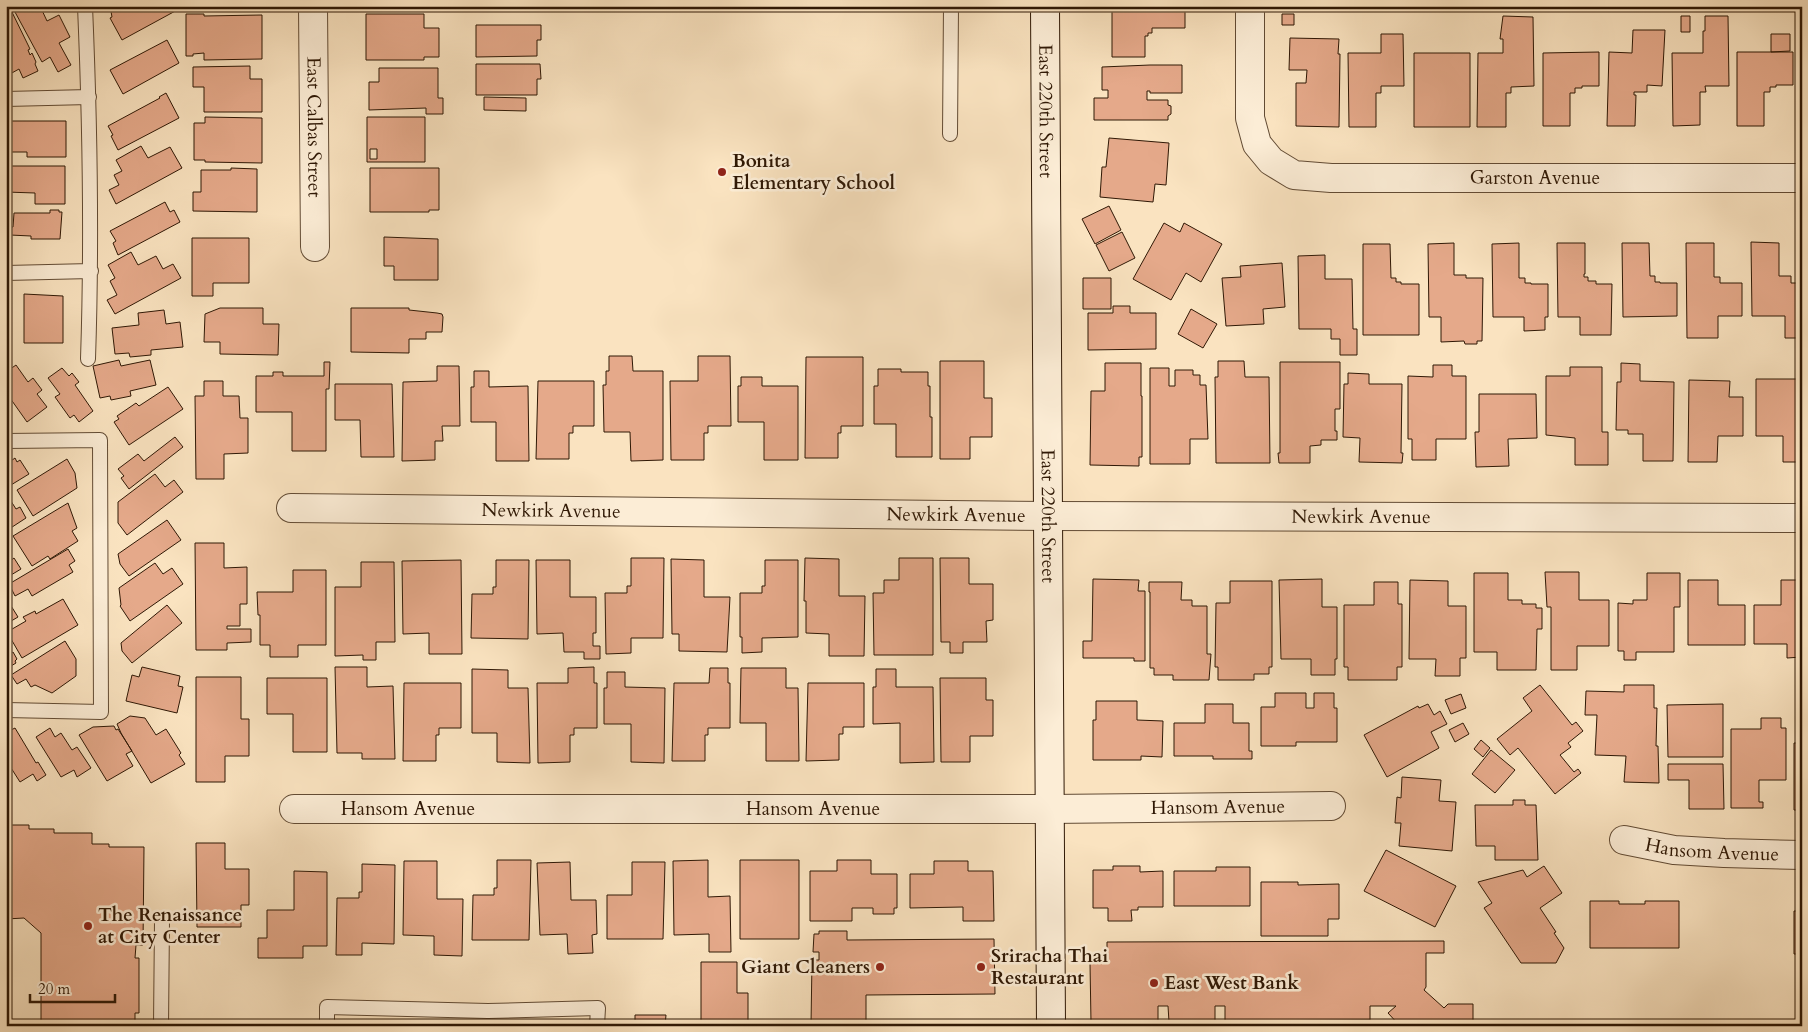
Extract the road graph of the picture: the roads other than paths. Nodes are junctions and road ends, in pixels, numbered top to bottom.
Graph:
1 (85, 6) edge
2 (313, 6) edge
3 (951, 6) edge
4 (1045, 6) edge
5 (1250, 6) edge
6 (89, 98) junction
7 (6, 99) edge
8 (950, 134) dead end
9 (1802, 178) edge
10 (316, 247) dead end
11 (91, 271) junction
12 (6, 273) edge
13 (88, 359) dead end
14 (6, 440) edge
15 (291, 508) dead end
16 (1049, 516) junction
17 (1802, 518) edge
18 (6, 710) edge
19 (1331, 806) dead end
20 (294, 808) dead end
21 (1049, 809) junction
22 (1624, 840) dead end
23 (1802, 854) edge
24 (162, 921) dead end
25 (161, 1026) edge
26 (326, 1026) edge
27 (598, 1026) edge
28 (1050, 1026) edge

1 - 6 lane
2 - 10 street, East Calbas Street
3 - 8 lane
4 - 16 street, East 220th Street
5 - 9 street, Garston Avenue
6 - 7 lane
6 - 11 lane
11 - 12 lane
11 - 13 lane
14 - 18 lane
15 - 16 street, Newkirk Avenue
16 - 17 street, Newkirk Avenue
16 - 21 street, East 220th Street
19 - 21 street, Hansom Avenue
20 - 21 street, Hansom Avenue
21 - 28 street, East 220th Street
22 - 23 street, Hansom Avenue
24 - 25 lane
26 - 27 lane

